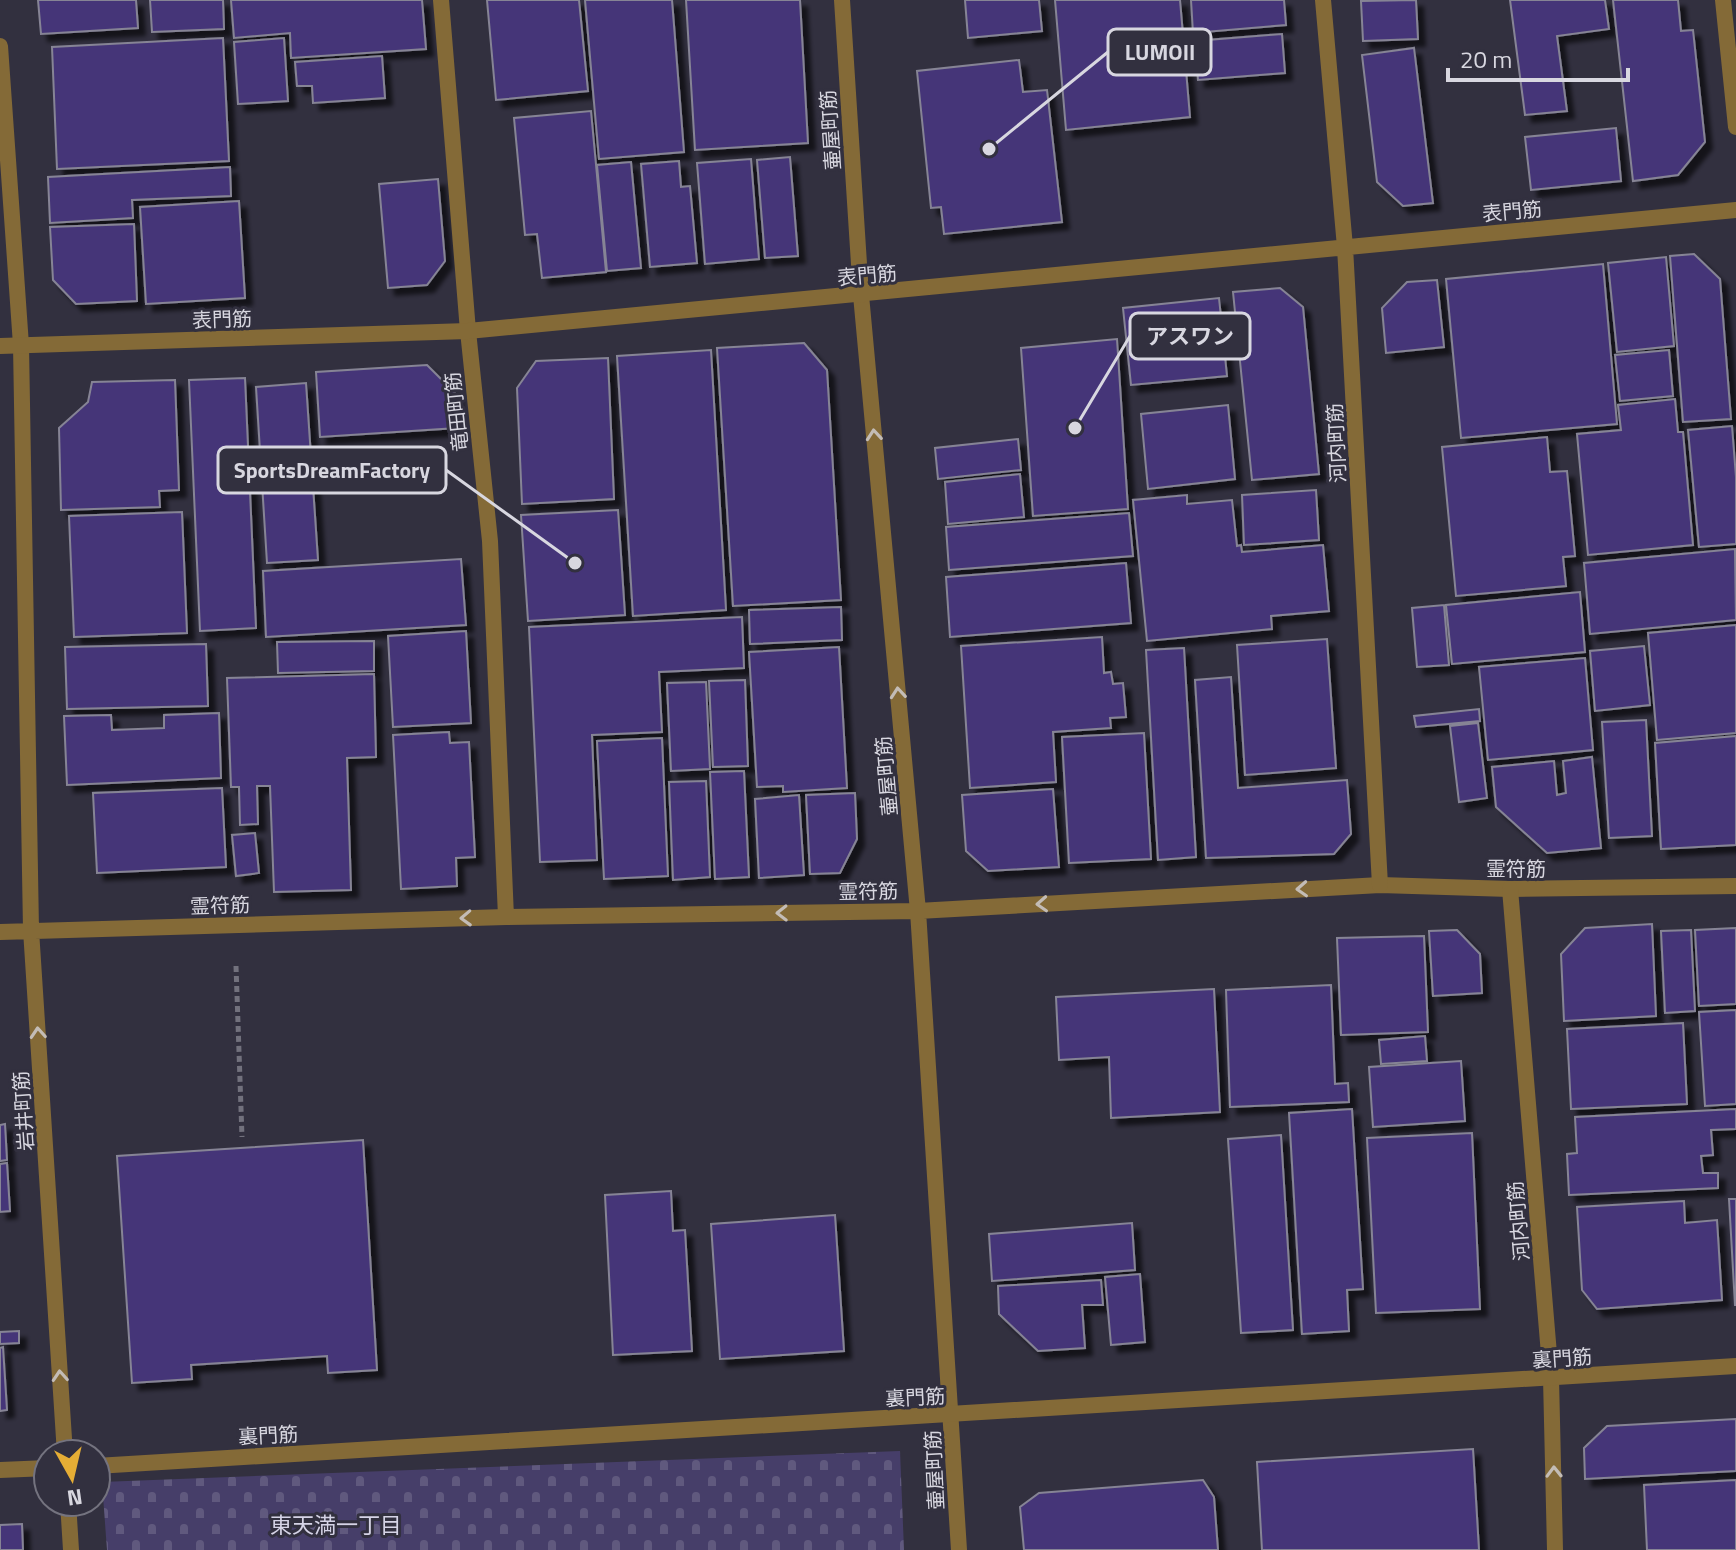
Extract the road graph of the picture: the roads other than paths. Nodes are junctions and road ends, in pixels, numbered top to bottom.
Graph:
1 (441, 0) edge
2 (842, 0) edge
3 (1323, 0) edge
4 (1723, 0) edge
5 (0, 46) edge
6 (1736, 127) edge
7 (1736, 210) edge
8 (1345, 247) junction
9 (861, 295) junction
10 (468, 331) junction
11 (21, 345) junction
12 (0, 346) edge
13 (1380, 885) junction
14 (1736, 886) edge
15 (1510, 889) junction
16 (918, 911) junction
17 (506, 917) junction
18 (31, 930) junction
19 (0, 932) edge
20 (1736, 1366) edge
21 (1551, 1378) junction
22 (951, 1414) junction
23 (64, 1438) edge
24 (112, 1465) edge
25 (32, 1469) edge
26 (0, 1470) edge
27 (69, 1518) edge
28 (71, 1550) edge
29 (959, 1550) edge
30 (1555, 1550) edge

1 - 10 street, 竜田町筋
2 - 9 street, 壷屋町筋
3 - 8 street, 河内町筋
4 - 6 street
5 - 11 street, 岩井町筋
7 - 8 street, 表門筋
8 - 9 street, 表門筋
8 - 13 street, 河内町筋
9 - 10 street, 表門筋
16 -> 9 street, 壷屋町筋
10 - 11 street, 表門筋
10 - 17 street, 竜田町筋
11 - 12 street, 表門筋
11 - 18 street, 岩井町筋
13 - 15 street, 霊符筋
13 -> 16 street, 霊符筋
14 - 15 street, 霊符筋
15 - 21 street, 河内町筋
16 -> 17 street, 霊符筋
16 - 22 street, 壷屋町筋
17 -> 18 street, 霊符筋
18 - 19 street, 霊符筋
23 -> 18 street, 岩井町筋
20 - 21 street, 裏門筋
21 - 22 street, 裏門筋
30 -> 21 street, 河内町筋
22 - 24 street, 裏門筋
22 - 29 street, 壷屋町筋
25 - 26 street
27 - 28 street

